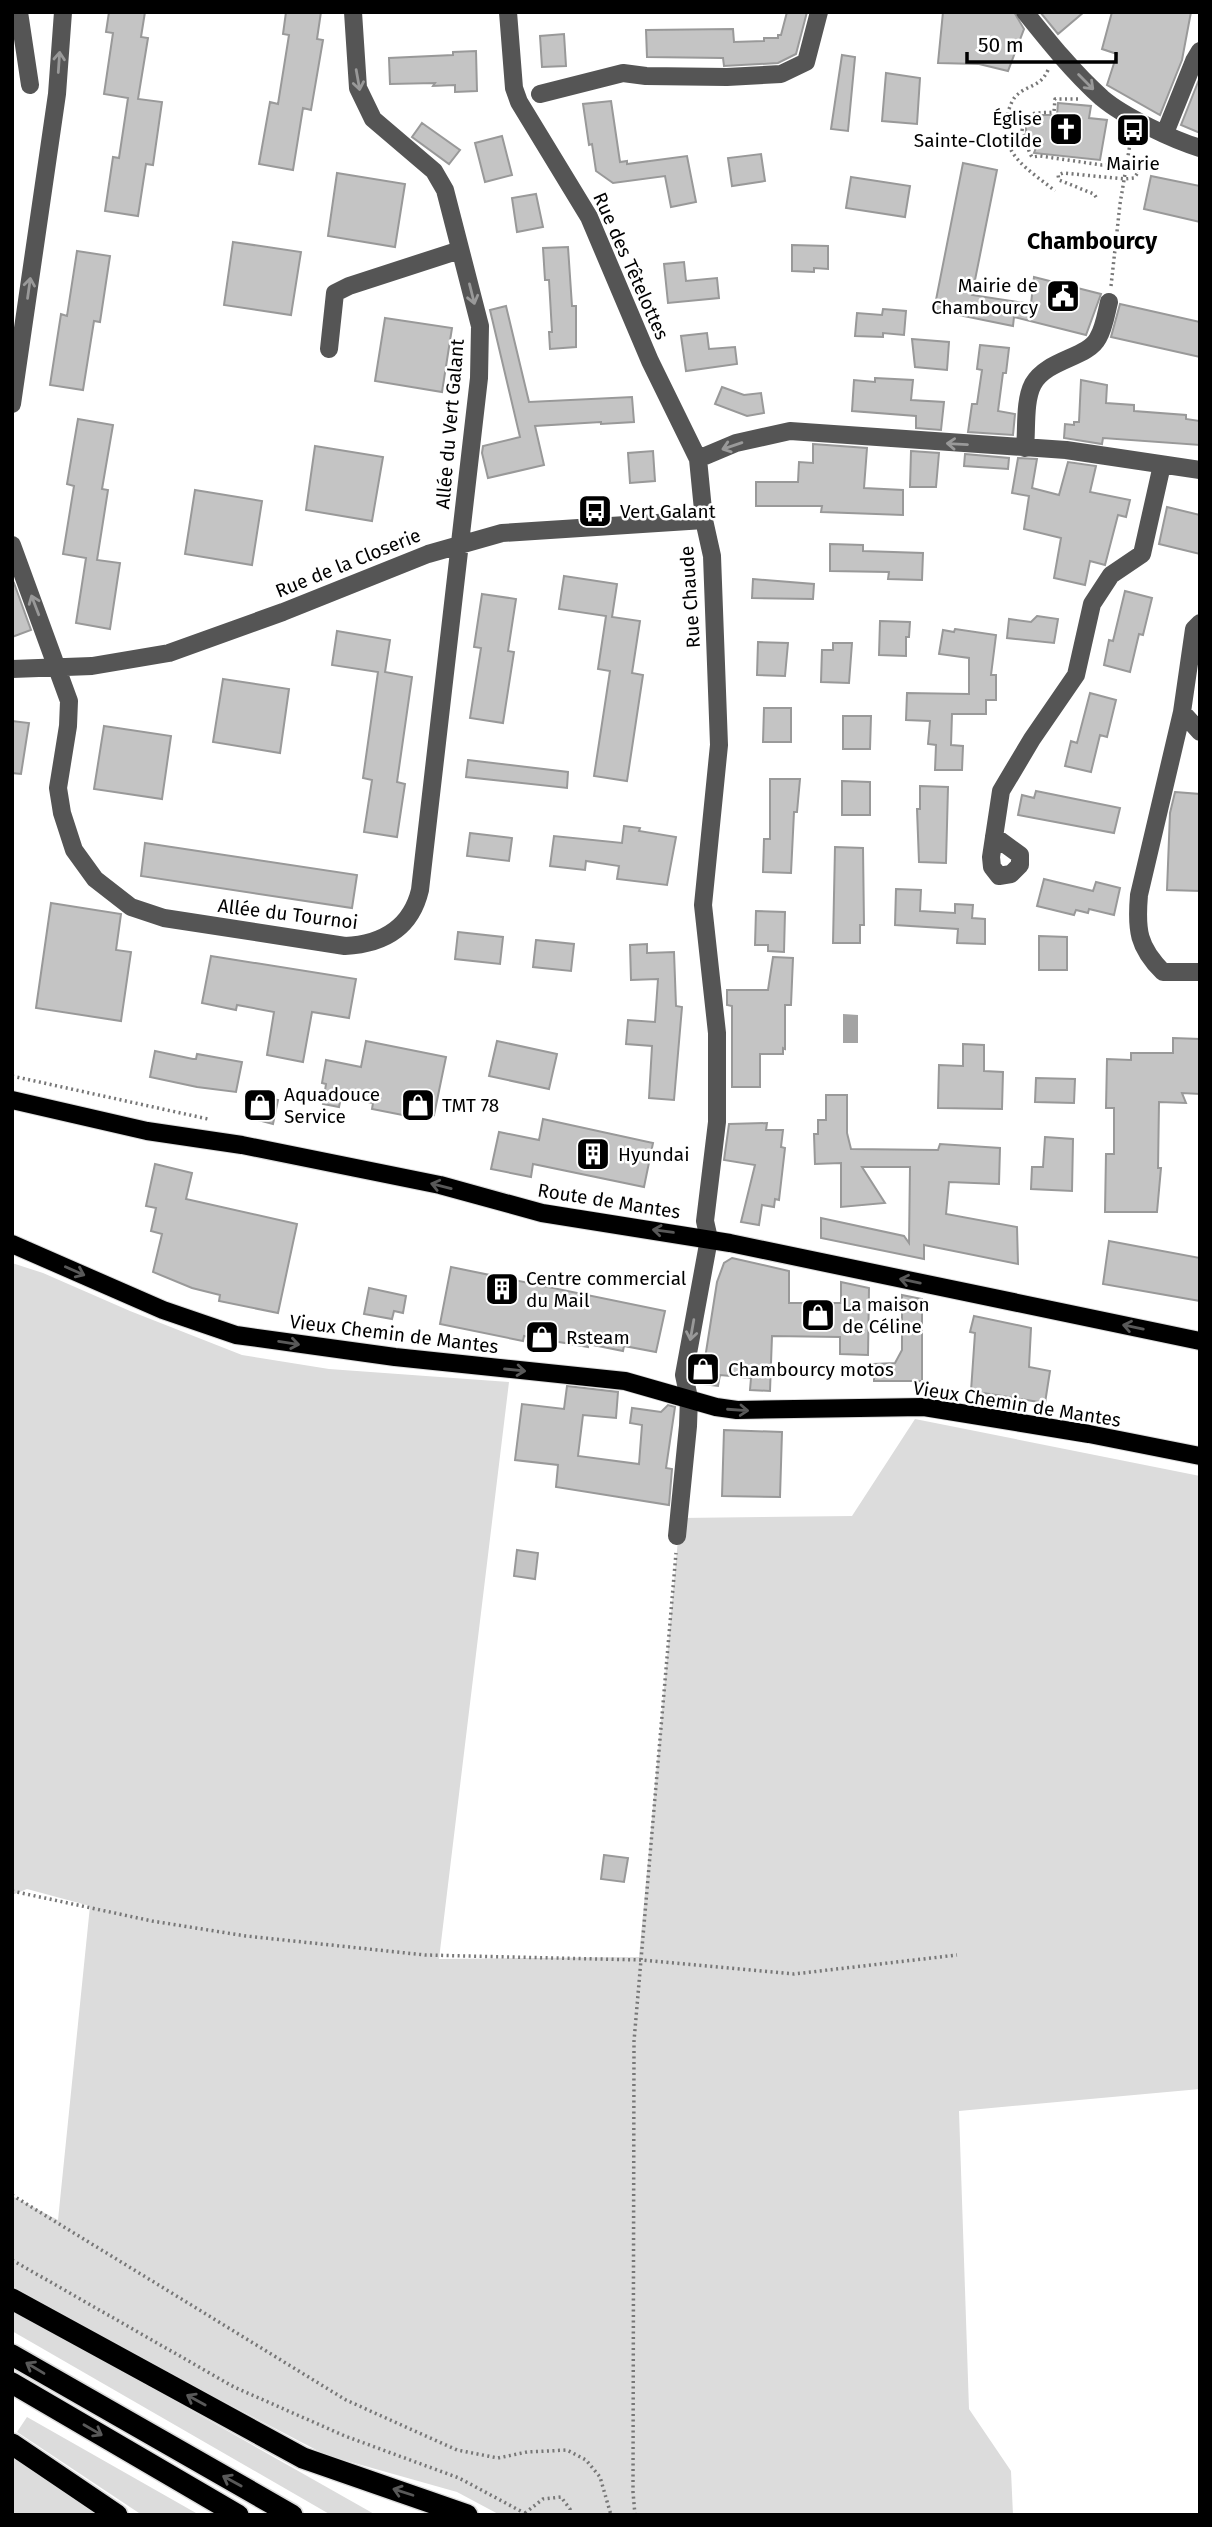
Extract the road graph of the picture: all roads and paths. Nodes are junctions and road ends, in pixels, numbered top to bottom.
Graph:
1 (19, 12) edge
2 (63, 12) edge
3 (353, 12) edge
4 (508, 12) edge
5 (819, 12) edge
6 (1025, 12) edge
7 (1200, 51) edge
8 (1057, 52) junction
9 (30, 85) dead end
10 (540, 94) dead end
11 (1104, 100) junction
12 (1133, 118) junction
13 (1166, 134) junction
14 (1200, 148) edge
15 (1127, 164) junction
16 (1125, 179) junction
17 (1055, 191) dead end
18 (1098, 200) dead end
19 (460, 250) junction
20 (1109, 302) joint
21 (328, 349) dead end
22 (12, 404) edge
23 (1026, 448) junction
24 (698, 459) junction
25 (1162, 465) junction
26 (1200, 470) edge
27 (704, 520) junction
28 (460, 543) junction
29 (12, 545) edge
30 (1200, 623) edge
31 (58, 666) junction
32 (12, 669) edge
33 (1182, 712) junction
34 (1200, 732) edge
35 (994, 836) dead end
36 (1200, 972) edge
37 (12, 1076) edge
38 (12, 1100) edge
39 (215, 1121) dead end
40 (709, 1239) junction
41 (12, 1244) edge
42 (1200, 1341) edge
43 (688, 1398) junction
44 (1200, 1456) edge
45 (677, 1536) joint
46 (12, 1891) edge
47 (957, 1955) dead end
48 (641, 1960) junction
49 (12, 2195) edge
50 (12, 2260) edge
51 (12, 2299) edge
52 (12, 2354) edge
53 (12, 2384) edge
54 (12, 2444) edge
55 (526, 2514) edge
56 (117, 2515) edge
57 (238, 2515) edge
58 (292, 2515) edge
59 (467, 2515) edge
60 (570, 2515) edge
61 (611, 2515) edge
62 (635, 2515) edge

1 - 9 street
22 -> 2 street
3 -> 19 street, Allée du Vert Galant
4 - 24 street, Rue des Têtelottes
5 - 10 street
6 - 8 street
7 - 13 street
8 -> 11 street
8 - 17 path
11 - 12 street
11 - 15 path
12 - 13 street
12 - 15 path
13 - 14 street
15 - 16 path
15 - 16 path
16 - 18 path
16 - 20 path
19 - 21 street
19 -> 28 street, Allée du Vert Galant
20 - 23 street
23 -> 24 street
23 - 25 street
24 - 27 street, Rue Chaude
25 - 26 street
25 - 35 street
27 - 28 street, Rue de la Closerie
27 - 40 street, Rue Chaude
28 - 31 street, Rue de la Closerie
28 - 31 street, Allée du Tournoi
31 -> 29 street, Allée du Tournoi
30 - 33 street
31 - 32 street, Rue de la Closerie
33 - 34 street
33 - 36 street
37 - 39 path
40 -> 38 main road, Route de Mantes
42 -> 40 main road, Route de Mantes
40 -> 43 street, Rue Chaude
41 -> 43 main road, Vieux Chemin de Mantes
43 -> 44 main road, Vieux Chemin de Mantes
43 - 45 street, Rue Chaude
45 - 48 path
46 - 48 path
47 - 48 path
48 - 62 path
49 - 61 path
50 - 55 path
59 -> 51 highway
58 -> 52 highway
53 -> 57 highway
54 - 56 highway
55 - 60 path

